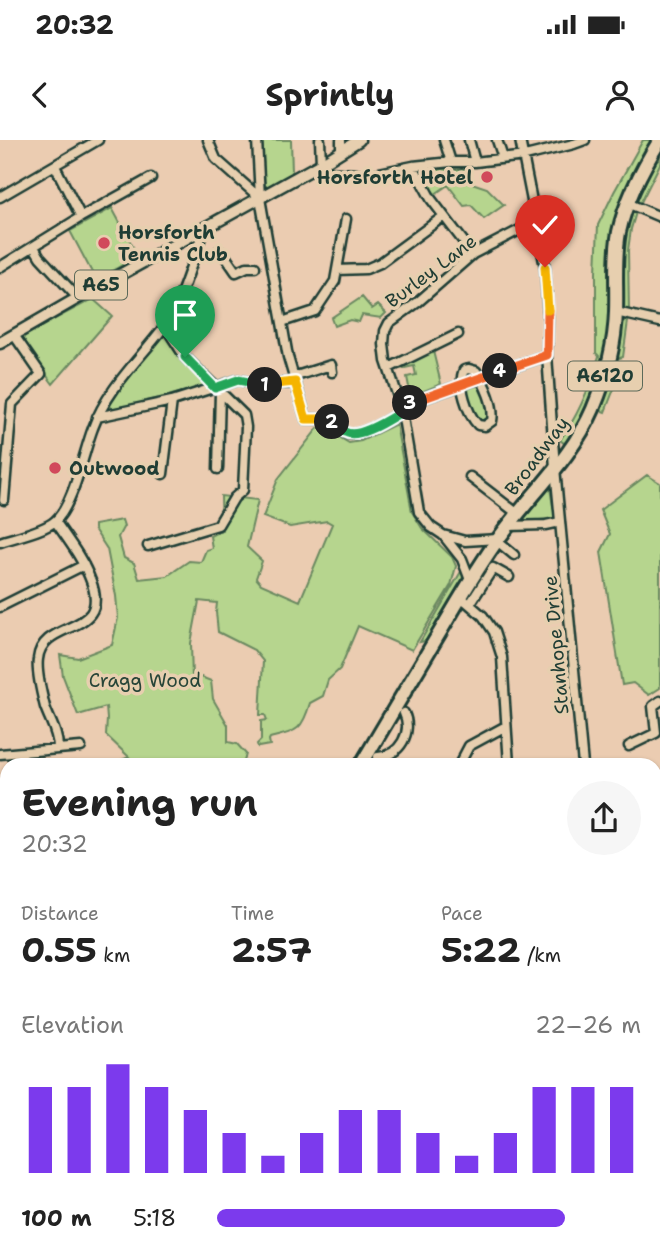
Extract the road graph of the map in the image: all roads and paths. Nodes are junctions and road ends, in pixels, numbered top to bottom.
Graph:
1 (208, 140) edge
2 (257, 140) edge
3 (320, 140) edge
4 (341, 140) edge
5 (359, 140) edge
6 (444, 140) edge
7 (469, 140) edge
8 (497, 140) edge
9 (520, 140) edge
10 (585, 140) edge
11 (660, 140) edge
12 (93, 141) edge
13 (573, 142) edge
14 (341, 152) junction
15 (525, 156) junction
16 (503, 158) junction
17 (451, 162) junction
18 (475, 162) junction
19 (321, 164) junction
20 (55, 166) junction
21 (413, 166) junction
22 (310, 171) junction
23 (151, 178) dead end
24 (0, 197) edge
25 (260, 198) junction
26 (627, 203) junction
27 (444, 216) junction
28 (660, 217) edge
29 (81, 218) junction
30 (346, 219) dead end
31 (537, 222) junction
32 (204, 229) junction
33 (34, 247) junction
34 (219, 251) dead end
35 (472, 254) junction
36 (0, 267) edge
37 (255, 267) dead end
38 (337, 270) junction
39 (78, 298) junction
40 (616, 312) junction
41 (282, 322) junction
42 (660, 322) edge
43 (165, 326) junction
44 (458, 334) dead end
45 (14, 335) junction
46 (0, 343) edge
47 (547, 355) junction
48 (388, 368) junction
49 (332, 372) dead end
50 (481, 378) junction
51 (294, 379) junction
52 (461, 385) junction
53 (218, 390) junction
54 (172, 401) junction
55 (12, 404) junction
56 (0, 406) edge
57 (401, 409) junction
58 (97, 417) junction
59 (555, 468) junction
60 (218, 469) dead end
61 (163, 474) dead end
62 (3, 477) edge
63 (470, 477) dead end
64 (4, 500) dead end
65 (518, 514) junction
66 (55, 521) junction
67 (560, 523) junction
68 (508, 526) junction
69 (443, 535) junction
70 (498, 540) junction
71 (0, 541) edge
72 (148, 546) dead end
73 (514, 555) dead end
74 (84, 565) junction
75 (488, 565) junction
76 (509, 578) dead end
77 (470, 580) junction
78 (465, 601) junction
79 (0, 607) edge
80 (660, 701) edge
81 (404, 713) dead end
82 (506, 726) junction
83 (629, 746) dead end
84 (82, 747) dead end
85 (58, 748) junction
86 (0, 754) edge
87 (378, 757) dead end
88 (365, 758) edge
89 (463, 758) edge
90 (508, 758) edge
91 (582, 758) edge

1 - 25 street
2 - 25 street
3 - 19 street
4 - 14 street
5 - 14 main road, A65
6 - 17 street
7 - 18 street
8 - 16 street
9 - 15 street, Stanhope Drive
10 - 13 street
11 - 26 highway, Broadway / A6120
12 - 20 street
13 - 15 street
14 - 19 main road, A65
15 - 16 street
15 - 31 street, Stanhope Drive
16 - 18 street
17 - 18 street
17 - 21 street
19 - 22 main road, A65
20 - 24 street
20 - 29 street
21 - 22 street
21 - 27 street
22 - 25 main road, A65
23 - 29 street
25 - 32 main road, A65
25 - 41 street
26 - 28 street
26 - 40 highway, Broadway / A6120
27 - 35 street
27 - 38 street
29 - 33 street
30 - 38 street
31 - 35 street, Burley Lane
31 - 47 street, Stanhope Drive
32 - 39 main road, A65
32 - 43 street
33 - 36 street
33 - 39 street
34 - 37 street
35 - 48 street, Burley Lane
38 - 41 street
39 - 45 main road, A65
40 - 42 street
40 - 59 highway, Broadway / A6120
41 - 51 street
43 - 53 street
43 - 58 street
44 - 48 street
45 - 46 main road, A65
45 - 55 street
47 - 50 street
47 - 59 street, Stanhope Drive
48 - 57 street, Burley Lane
49 - 51 street
50 - 52 street
50 - 52 street
51 - 53 street
51 - 57 street
52 - 57 street
53 - 54 street
53 - 60 street
53 - 72 street
54 - 58 street
54 - 61 street
55 - 56 street
55 - 62 street
57 - 69 street, Burley Lane
58 - 66 street
59 - 65 highway, Broadway / A6120
59 - 67 street, Stanhope Drive
62 - 64 street
63 - 65 street
65 - 68 highway, Broadway / A6120
66 - 71 street
66 - 74 street
67 - 68 street
67 - 91 street, Stanhope Drive
68 - 70 highway, Broadway / A6120
69 - 70 street
69 - 77 street, Burley Lane
70 - 73 street
70 - 75 highway, Broadway / A6120
74 - 79 street
74 - 85 street
75 - 76 street
75 - 77 highway, Broadway / A6120
75 - 78 street
77 - 78 highway, Broadway / A6120
78 - 82 street
78 - 88 highway, Broadway / A6120
80 - 83 street
81 - 87 street
82 - 89 street
82 - 90 street
84 - 85 street
85 - 86 street

